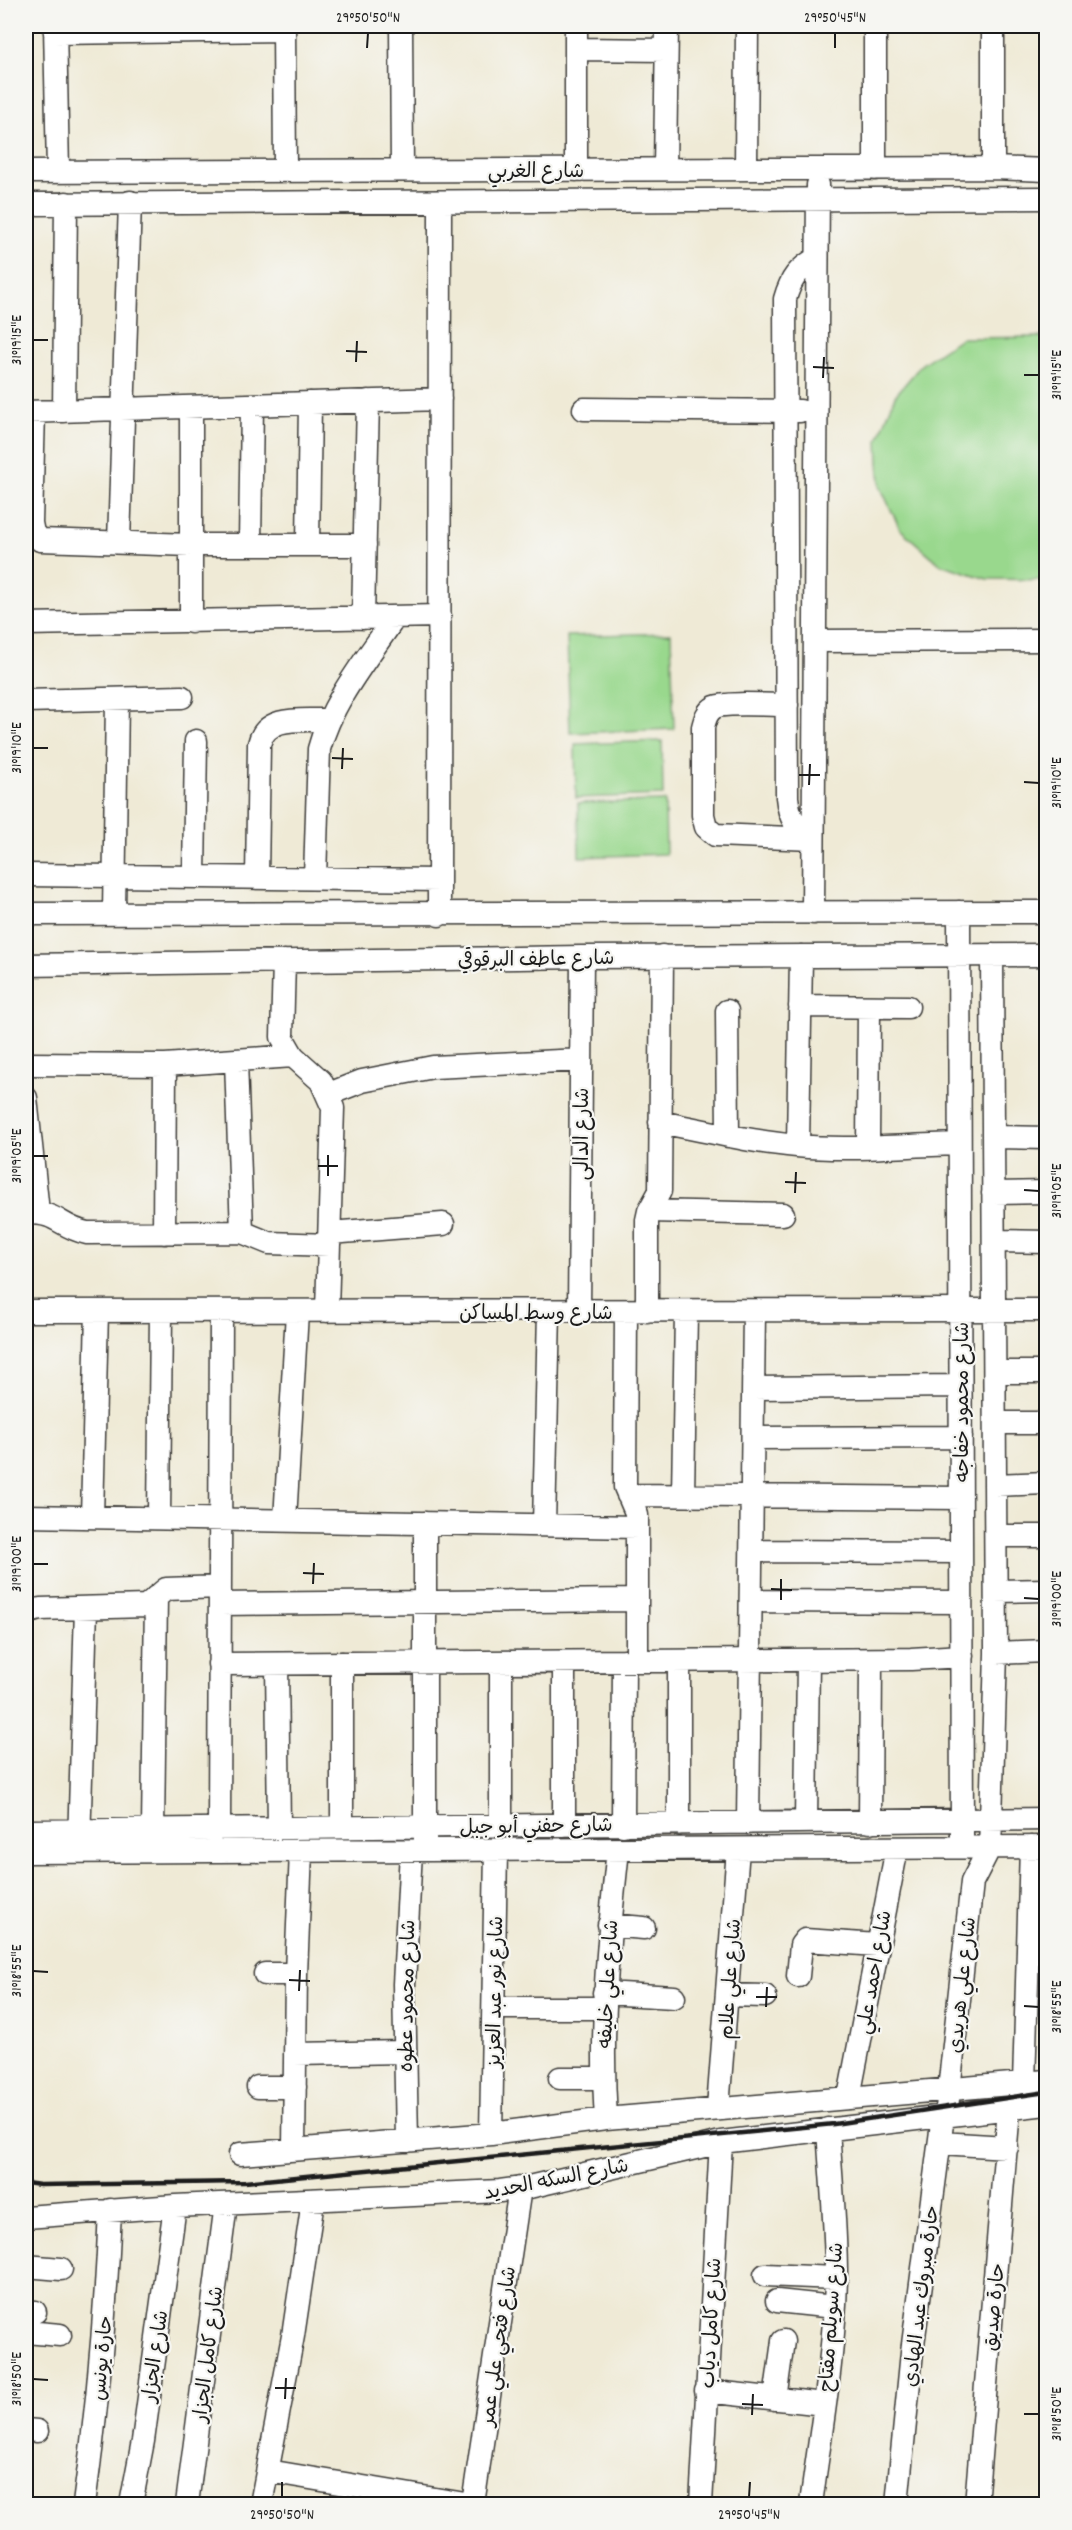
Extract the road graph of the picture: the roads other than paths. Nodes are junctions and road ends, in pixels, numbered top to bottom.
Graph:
1 (401, 26) edge
2 (576, 26) edge
3 (667, 26) edge
4 (747, 26) edge
5 (875, 26) edge
6 (993, 26) edge
7 (182, 28) edge
8 (284, 28) edge
9 (55, 29) edge
10 (576, 49) junction
11 (666, 50) junction
12 (993, 168) junction
13 (746, 169) junction
14 (818, 169) junction
15 (874, 169) junction
16 (402, 170) junction
17 (576, 170) junction
18 (665, 170) junction
19 (1047, 170) edge
20 (58, 171) junction
21 (285, 171) junction
22 (26, 172) edge
23 (1047, 198) edge
24 (818, 200) junction
25 (130, 202) junction
26 (440, 202) junction
27 (66, 203) junction
28 (26, 204) edge
29 (817, 258) junction
30 (440, 399) junction
31 (368, 400) junction
32 (310, 403) junction
33 (252, 405) junction
34 (191, 407) junction
35 (122, 408) junction
36 (584, 409) dead end
37 (64, 411) junction
38 (785, 411) junction
39 (817, 411) junction
40 (30, 412) edge
41 (785, 456) junction
42 (816, 456) junction
43 (119, 542) junction
44 (250, 543) junction
45 (308, 544) junction
46 (191, 545) junction
47 (365, 545) junction
48 (440, 616) junction
49 (395, 617) junction
50 (363, 618) junction
51 (191, 622) junction
52 (26, 624) edge
53 (1047, 640) edge
54 (815, 641) junction
55 (182, 697) dead end
56 (117, 699) junction
57 (26, 701) edge
58 (787, 705) junction
59 (328, 720) junction
60 (196, 741) dead end
61 (813, 839) junction
62 (26, 875) edge
63 (116, 877) junction
64 (194, 877) junction
65 (257, 878) junction
66 (315, 878) junction
67 (440, 880) junction
68 (959, 912) junction
69 (1047, 912) edge
70 (813, 913) junction
71 (26, 914) edge
72 (114, 914) junction
73 (439, 915) junction
74 (992, 955) junction
75 (662, 956) junction
76 (801, 956) junction
77 (959, 956) junction
78 (582, 957) junction
79 (1045, 957) edge
80 (284, 961) junction
81 (26, 965) edge
82 (800, 1006) junction
83 (869, 1007) junction
84 (908, 1007) dead end
85 (727, 1011) dead end
86 (293, 1056) junction
87 (581, 1060) junction
88 (236, 1061) junction
89 (26, 1064) edge
90 (165, 1065) junction
91 (328, 1094) junction
92 (26, 1098) edge
93 (660, 1122) junction
94 (728, 1136) junction
95 (993, 1137) junction
96 (1047, 1138) edge
97 (959, 1144) junction
98 (798, 1146) junction
99 (868, 1146) junction
100 (1047, 1192) edge
101 (993, 1193) junction
102 (648, 1211) junction
103 (32, 1213) edge
104 (783, 1214) dead end
105 (443, 1224) dead end
106 (242, 1232) junction
107 (164, 1233) junction
108 (329, 1239) junction
109 (994, 1241) junction
110 (1047, 1242) edge
111 (1047, 1310) edge
112 (26, 1311) edge
113 (97, 1311) junction
114 (161, 1311) junction
115 (327, 1311) junction
116 (754, 1311) junction
117 (994, 1311) junction
118 (221, 1312) junction
119 (297, 1312) junction
120 (549, 1312) junction
121 (579, 1312) junction
122 (636, 1312) junction
123 (686, 1312) junction
124 (960, 1312) junction
125 (994, 1372) junction
126 (1047, 1372) edge
127 (960, 1386) junction
128 (753, 1388) junction
129 (995, 1424) junction
130 (1047, 1424) edge
131 (961, 1437) junction
132 (753, 1438) junction
133 (1047, 1483) edge
134 (995, 1485) junction
135 (627, 1495) junction
136 (683, 1495) junction
137 (752, 1496) junction
138 (961, 1498) junction
139 (26, 1515) edge
140 (93, 1517) junction
141 (159, 1518) junction
142 (220, 1519) junction
143 (285, 1520) junction
144 (425, 1523) junction
145 (544, 1525) junction
146 (637, 1527) junction
147 (996, 1536) junction
148 (1047, 1536) edge
149 (752, 1551) junction
150 (961, 1552) junction
151 (1047, 1590) edge
152 (996, 1591) junction
153 (220, 1596) junction
154 (156, 1597) junction
155 (637, 1600) junction
156 (751, 1601) junction
157 (425, 1602) junction
158 (961, 1602) junction
159 (86, 1608) junction
160 (26, 1613) edge
161 (1047, 1651) edge
162 (996, 1653) junction
163 (962, 1656) junction
164 (750, 1660) junction
165 (808, 1660) junction
166 (871, 1660) junction
167 (630, 1661) junction
168 (679, 1661) junction
169 (501, 1662) junction
170 (564, 1662) junction
171 (342, 1663) junction
172 (425, 1663) junction
173 (277, 1664) junction
174 (219, 1665) junction
175 (1047, 1819) edge
176 (991, 1820) junction
177 (962, 1821) junction
178 (806, 1822) junction
179 (870, 1822) junction
180 (748, 1823) junction
181 (679, 1824) junction
182 (564, 1825) junction
183 (623, 1825) junction
184 (425, 1826) junction
185 (501, 1826) junction
186 (342, 1827) junction
187 (279, 1828) junction
188 (219, 1829) junction
189 (153, 1830) junction
190 (26, 1831) edge
191 (79, 1841) junction
192 (990, 1847) junction
193 (1039, 1847) edge
194 (897, 1848) junction
195 (962, 1848) junction
196 (738, 1849) junction
197 (618, 1850) junction
198 (302, 1851) junction
199 (418, 1851) junction
200 (496, 1851) junction
201 (26, 1852) edge
202 (972, 1882) junction
203 (609, 1925) junction
204 (644, 1928) dead end
205 (877, 1945) junction
206 (266, 1974) dead end
207 (297, 1974) junction
208 (798, 1976) dead end
209 (728, 1995) junction
210 (765, 1996) dead end
211 (674, 1997) dead end
212 (604, 2000) junction
213 (494, 2008) junction
214 (404, 2052) junction
215 (295, 2054) junction
216 (560, 2078) dead end
217 (603, 2078) junction
218 (1047, 2081) edge
219 (1024, 2083) junction
220 (258, 2087) dead end
221 (295, 2087) junction
222 (949, 2089) junction
223 (849, 2097) junction
224 (1047, 2104) edge
225 (718, 2108) junction
226 (1009, 2109) junction
227 (943, 2116) junction
228 (606, 2119) junction
229 (828, 2129) junction
230 (491, 2134) junction
231 (406, 2141) junction
232 (721, 2142) junction
233 (940, 2143) junction
234 (1007, 2147) junction
235 (294, 2149) junction
236 (240, 2154) dead end
237 (520, 2188) junction
238 (314, 2201) junction
239 (226, 2204) junction
240 (175, 2206) junction
241 (110, 2210) junction
242 (26, 2217) edge
243 (26, 2266) edge
244 (61, 2270) dead end
245 (765, 2275) dead end
246 (836, 2278) junction
247 (777, 2301) dead end
248 (834, 2307) junction
249 (26, 2332) edge
250 (60, 2336) dead end
251 (783, 2341) dead end
252 (706, 2391) junction
253 (776, 2399) junction
254 (824, 2404) junction
255 (268, 2471) junction
256 (368, 2496) edge
257 (84, 2505) edge
258 (131, 2505) edge
259 (187, 2505) edge
260 (261, 2505) edge
261 (465, 2505) edge
262 (474, 2505) edge
263 (701, 2505) edge
264 (811, 2505) edge
265 (897, 2505) edge
266 (976, 2505) edge

1 - 16 street
2 - 10 street
3 - 11 street
4 - 13 street
5 - 15 street
6 - 12 street
7 - 8 street
7 - 9 street
8 - 21 street
9 - 20 street
10 - 11 street
10 - 17 street
11 - 18 street
12 - 15 street, شارع الغربي
12 - 19 street, شارع الغربي
13 - 14 street, شارع الغربي
13 - 18 street, شارع الغربي
14 - 15 street, شارع الغربي
14 - 24 street
16 - 17 street, شارع الغربي
16 - 21 street, شارع الغربي
17 - 18 street, شارع الغربي
20 - 21 street, شارع الغربي
20 - 22 street, شارع الغربي
23 - 24 street, شارع الغربي
24 - 26 street, شارع الغربي
24 - 29 street
25 - 26 street, شارع الغربي
25 - 27 street, شارع الغربي
25 - 35 street
26 - 30 street
27 - 28 street, شارع الغربي
27 - 37 street
29 - 38 street
29 - 39 street
30 - 31 street
30 - 48 street
31 - 32 street
31 - 47 street
32 - 33 street
32 - 45 street
33 - 34 street
33 - 44 street
34 - 35 street
34 - 46 street
35 - 37 street
35 - 43 street
36 - 38 street
37 - 40 street
38 - 39 street
38 - 41 street
39 - 42 street
40 - 43 street
41 - 42 street
41 - 58 street
42 - 54 street
43 - 46 street
44 - 45 street
44 - 46 street
45 - 47 street
46 - 51 street
47 - 50 street
48 - 49 street
48 - 67 street
49 - 50 street
49 - 59 street
50 - 51 street
51 - 52 street
53 - 54 street
54 - 61 street
55 - 56 street
56 - 57 street
56 - 63 street
58 - 61 street
58 - 61 street
59 - 65 street
59 - 66 street
60 - 64 street
61 - 70 street
62 - 63 street
63 - 64 street
63 - 72 street
64 - 65 street
65 - 66 street
66 - 67 street
67 - 73 street
68 - 69 street
68 - 70 street
68 - 77 street, شارع محمود خفاجه
70 - 73 street
71 - 72 street
72 - 73 street
74 - 77 street, شارع عاطف البرقوقي
74 - 79 street, شارع عاطف البرقوقي
74 - 95 street, شارع محمود خفاجه
75 - 76 street, شارع عاطف البرقوقي
75 - 78 street, شارع عاطف البرقوقي
75 - 93 street
76 - 77 street, شارع عاطف البرقوقي
76 - 82 street
77 - 97 street, شارع محمود خفاجه
78 - 80 street, شارع عاطف البرقوقي
78 - 87 street, شارع الدالى
80 - 81 street, شارع عاطف البرقوقي
80 - 86 street
82 - 83 street
82 - 98 street
83 - 84 street
83 - 99 street
85 - 94 street
86 - 88 street
86 - 91 street
87 - 91 street
87 - 121 street, شارع الدالى
88 - 90 street
88 - 106 street
89 - 90 street
90 - 107 street
91 - 108 street
92 - 103 street
93 - 94 street
93 - 102 street
94 - 98 street
95 - 96 street
95 - 101 street, شارع محمود خفاجه
97 - 99 street
97 - 124 street, شارع محمود خفاجه
98 - 99 street
100 - 101 street
101 - 109 street, شارع محمود خفاجه
102 - 104 street
102 - 122 street
103 - 107 street
105 - 108 street
106 - 107 street
106 - 108 street
108 - 115 street
109 - 110 street
109 - 117 street, شارع محمود خفاجه
111 - 117 street, شارع وسط المساكن
112 - 113 street, شارع وسط المساكن
113 - 114 street, شارع وسط المساكن
113 - 140 street
114 - 118 street, شارع وسط المساكن
114 - 141 street
115 - 119 street, شارع وسط المساكن
115 - 120 street, شارع وسط المساكن
116 - 123 street, شارع وسط المساكن
116 - 124 street, شارع وسط المساكن
116 - 128 street
117 - 124 street, شارع وسط المساكن
117 - 125 street, شارع محمود خفاجه
118 - 119 street, شارع وسط المساكن
118 - 142 street
119 - 143 street
120 - 121 street, شارع وسط المساكن
120 - 145 street
121 - 122 street, شارع وسط المساكن
122 - 123 street, شارع وسط المساكن
122 - 135 street
123 - 136 street
124 - 127 street, شارع محمود خفاجه
125 - 126 street
125 - 129 street, شارع محمود خفاجه
127 - 128 street
127 - 131 street, شارع محمود خفاجه
128 - 132 street
129 - 130 street
129 - 134 street, شارع محمود خفاجه
131 - 132 street
131 - 138 street, شارع محمود خفاجه
132 - 137 street
133 - 134 street
134 - 147 street, شارع محمود خفاجه
135 - 136 street
135 - 146 street
136 - 137 street
137 - 138 street
137 - 149 street
138 - 150 street, شارع محمود خفاجه
139 - 140 street
140 - 141 street
141 - 142 street
142 - 143 street
142 - 153 street
143 - 144 street
144 - 145 street
144 - 157 street, شارع محمود عطوه
145 - 146 street
146 - 155 street
147 - 148 street
147 - 152 street, شارع محمود خفاجه
149 - 150 street
149 - 156 street
150 - 158 street, شارع محمود خفاجه
151 - 152 street
152 - 162 street, شارع محمود خفاجه
153 - 154 street
153 - 157 street
153 - 174 street
154 - 159 street
154 - 189 street
155 - 157 street
155 - 167 street
156 - 158 street
156 - 164 street
157 - 172 street, شارع محمود عطوه
158 - 163 street, شارع محمود خفاجه
159 - 160 street
159 - 191 street
161 - 162 street
162 - 176 street, شارع محمود خفاجه
163 - 166 street
163 - 177 street, شارع محمود خفاجه
164 - 165 street
164 - 168 street
164 - 180 street
165 - 166 street
165 - 178 street
166 - 179 street
167 - 168 street
167 - 170 street
167 - 183 street
168 - 181 street
169 - 170 street
169 - 172 street
169 - 185 street
170 - 182 street
171 - 172 street
171 - 173 street
171 - 186 street
172 - 184 street, شارع محمود عطوه
173 - 174 street
173 - 187 street
174 - 188 street
175 - 176 street, شارع حفني أبو جبل
176 - 177 street, شارع حفني أبو جبل
176 - 192 street, شارع محمود خفاجه
177 - 179 street, شارع حفني أبو جبل
177 - 195 street, شارع محمود خفاجه
178 - 179 street, شارع حفني أبو جبل
178 - 180 street, شارع حفني أبو جبل
180 - 181 street, شارع حفني أبو جبل
181 - 183 street, شارع حفني أبو جبل
182 - 183 street, شارع حفني أبو جبل
182 - 185 street, شارع حفني أبو جبل
184 - 185 street, شارع حفني أبو جبل
184 - 186 street, شارع حفني أبو جبل
184 - 199 street, شارع محمود عطوه
186 - 187 street, شارع حفني أبو جبل
187 - 188 street, شارع حفني أبو جبل
188 - 189 street, شارع حفني أبو جبل
189 - 191 street, شارع حفني أبو جبل
190 - 191 street, شارع حفني أبو جبل
191 - 198 street, شارع حفني أبو جبل
191 - 201 street, شارع حفني أبو جبل
192 - 193 street, شارع حفني أبو جبل
192 - 195 street, شارع حفني أبو جبل
192 - 202 street, شارع علي هريدي
193 - 219 street
194 - 195 street, شارع حفني أبو جبل
194 - 196 street, شارع حفني أبو جبل
194 - 205 street, شارع احمد علي
195 - 202 street, شارع علي هريدي
196 - 197 street, شارع حفني أبو جبل
196 - 209 street, شارع علي علام
197 - 200 street, شارع حفني أبو جبل
197 - 203 street, شارع علي خليفه
198 - 199 street, شارع حفني أبو جبل
198 - 207 street
199 - 200 street, شارع حفني أبو جبل
199 - 214 street, شارع محمود عطوه
200 - 213 street, شارع نور عبد العزيز
202 - 222 street, شارع علي هريدي
203 - 204 street
203 - 212 street, شارع علي خليفه
205 - 208 street
205 - 223 street, شارع احمد علي
206 - 207 street
207 - 215 street
209 - 210 street
209 - 225 street, شارع علي علام
211 - 212 street
212 - 213 street
212 - 217 street, شارع علي خليفه
213 - 230 street, شارع نور عبد العزيز
214 - 215 street
214 - 231 street, شارع محمود عطوه
215 - 221 street
216 - 217 street
217 - 228 street, شارع علي خليفه
218 - 219 street
219 - 222 street
220 - 221 street
221 - 235 street
222 - 223 street
222 - 227 street, حارة مبروك عبد الهادي
223 - 225 street
224 - 226 street, شارع السكه الحديد
225 - 228 street
226 - 227 street, شارع السكه الحديد
226 - 234 street, حارة صديق
227 - 229 street, شارع السكه الحديد
227 - 233 street, حارة مبروك عبد الهادي
228 - 230 street
229 - 232 street, شارع السكه الحديد
229 - 246 street, شارع سويلم مفتاح
230 - 231 street
231 - 235 street
232 - 237 street, شارع السكه الحديد
232 - 252 street, شارع كامل دياب
233 - 234 street
233 - 265 street, حارة مبروك عبد الهادي
234 - 266 street, حارة صديق
235 - 236 street
237 - 238 street, شارع السكه الحديد
237 - 262 street, شارع فتحي علي عمر
238 - 239 street, شارع السكه الحديد
238 - 255 street
239 - 240 street, شارع السكه الحديد
239 - 259 street, شارع كامل الجزار
240 - 241 street, شارع السكه الحديد
240 - 258 street, شارع الجزار
241 - 242 street, شارع السكه الحديد
241 - 257 street, حارة يونس
243 - 244 street
245 - 246 street
246 - 248 street, شارع سويلم مفتاح
247 - 248 street
248 - 254 street, شارع سويلم مفتاح
249 - 250 street
251 - 253 street
252 - 253 street
252 - 263 street, شارع كامل دياب
253 - 254 street
254 - 264 street, شارع سويلم مفتاح
255 - 256 street
255 - 260 street
256 - 261 street

